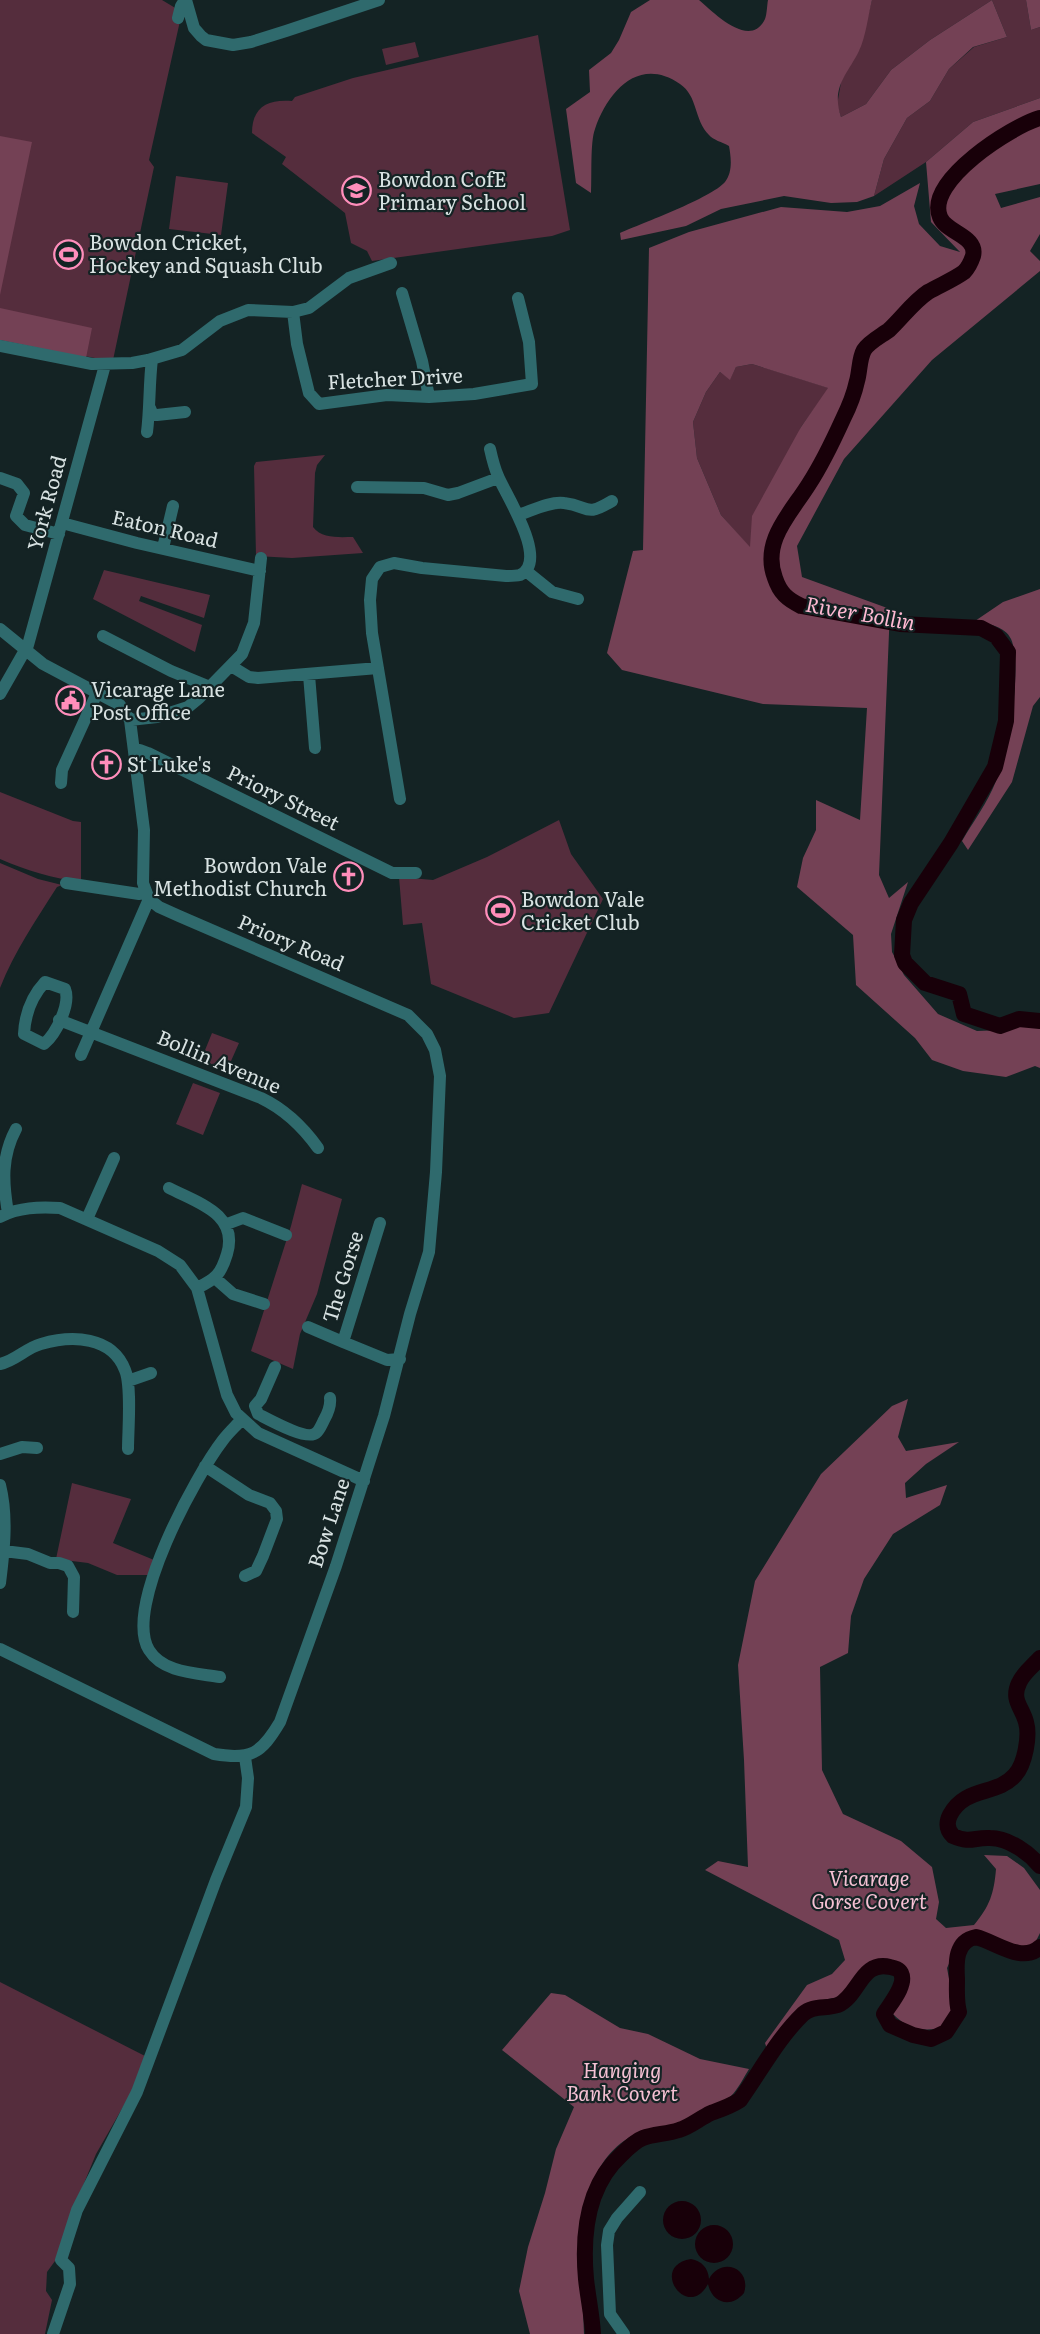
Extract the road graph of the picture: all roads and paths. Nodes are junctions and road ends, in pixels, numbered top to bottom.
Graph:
1 (186, 0) edge
2 (379, 0) edge
3 (178, 18) dead end
4 (391, 263) dead end
5 (402, 293) dead end
6 (518, 298) dead end
7 (293, 312) junction
8 (0, 346) edge
9 (152, 359) junction
10 (105, 365) junction
11 (429, 397) junction
12 (150, 408) junction
13 (185, 412) dead end
14 (147, 432) dead end
15 (490, 449) dead end
16 (498, 477) junction
17 (0, 478) edge
18 (357, 487) dead end
19 (612, 501) dead end
20 (173, 506) dead end
21 (518, 515) junction
22 (61, 528) junction
23 (162, 548) junction
24 (526, 570) junction
25 (578, 599) dead end
26 (0, 629) edge
27 (103, 636) dead end
28 (26, 651) junction
29 (231, 666) junction
30 (378, 668) junction
31 (309, 675) junction
32 (210, 687) junction
33 (97, 693) junction
34 (0, 694) edge
35 (130, 720) junction
36 (315, 748) dead end
37 (134, 751) junction
38 (61, 783) dead end
39 (400, 800) dead end
40 (416, 873) dead end
41 (66, 883) dead end
42 (147, 895) junction
43 (59, 1020) junction
44 (417, 1022) joint
45 (92, 1033) junction
46 (81, 1055) dead end
47 (16, 1129) dead end
48 (318, 1148) dead end
49 (114, 1158) dead end
50 (169, 1188) dead end
51 (4, 1215) edge
52 (87, 1219) junction
53 (380, 1223) dead end
54 (227, 1224) junction
55 (286, 1235) dead end
56 (216, 1279) junction
57 (198, 1288) junction
58 (264, 1304) dead end
59 (308, 1327) dead end
60 (343, 1342) junction
61 (400, 1359) junction
62 (0, 1364) edge
63 (275, 1367) dead end
64 (151, 1373) dead end
65 (128, 1381) junction
66 (330, 1398) dead end
67 (242, 1419) junction
68 (290, 1430) junction
69 (283, 1446) junction
70 (37, 1448) dead end
71 (128, 1449) dead end
72 (0, 1454) edge
73 (205, 1467) junction
74 (364, 1481) junction
75 (1, 1494) edge
76 (4, 1551) junction
77 (245, 1576) dead end
78 (0, 1583) edge
79 (73, 1612) dead end
80 (0, 1649) edge
81 (220, 1677) dead end
82 (245, 1757) junction
83 (640, 2192) dead end
84 (53, 2334) edge
85 (624, 2334) edge

1 - 2 street
1 - 3 street
4 - 7 street
5 - 11 street
6 - 11 street, Fletcher Drive
7 - 9 street
7 - 11 street, Fletcher Drive
8 - 10 street
9 - 10 street
9 - 12 street
10 - 22 street, York Road
12 - 13 street
12 - 14 street
15 - 16 street
16 - 18 street
16 - 21 street
17 - 22 street, Eaton Road
19 - 21 street
20 - 23 street
21 - 24 street
22 - 23 street, Eaton Road
22 - 28 street, York Road
23 - 29 street, Eaton Road
24 - 25 street
24 - 30 street
26 - 28 street
27 - 32 street
28 - 33 street
28 - 34 street, York Road
29 - 31 street
29 - 32 street
30 - 31 street
30 - 39 street
31 - 36 street
32 - 35 street
33 - 35 street
33 - 38 street
35 - 37 street
37 - 40 street, Priory Street
37 - 42 street
41 - 42 street
42 - 44 street, Priory Road
42 - 45 street
43 - 43 street
43 - 45 street, Bollin Avenue
44 - 61 street, Bow Lane
45 - 46 street
45 - 48 street, Bollin Avenue
47 - 51 street
49 - 52 street
50 - 54 street
51 - 52 street
52 - 57 street
53 - 60 street, The Gorse
54 - 55 street
54 - 56 street
56 - 57 street
56 - 58 street
57 - 67 street
59 - 60 street, The Gorse
60 - 61 street, The Gorse
61 - 74 street, Bow Lane
62 - 65 street
63 - 68 street
64 - 65 street
65 - 71 street
66 - 68 street
67 - 69 street
67 - 73 street
68 - 69 street
69 - 74 street
70 - 72 street
73 - 77 street
73 - 81 street
74 - 82 street, Bow Lane
75 - 76 street
76 - 78 street
76 - 79 street
80 - 82 street
82 - 84 street
83 - 85 street

